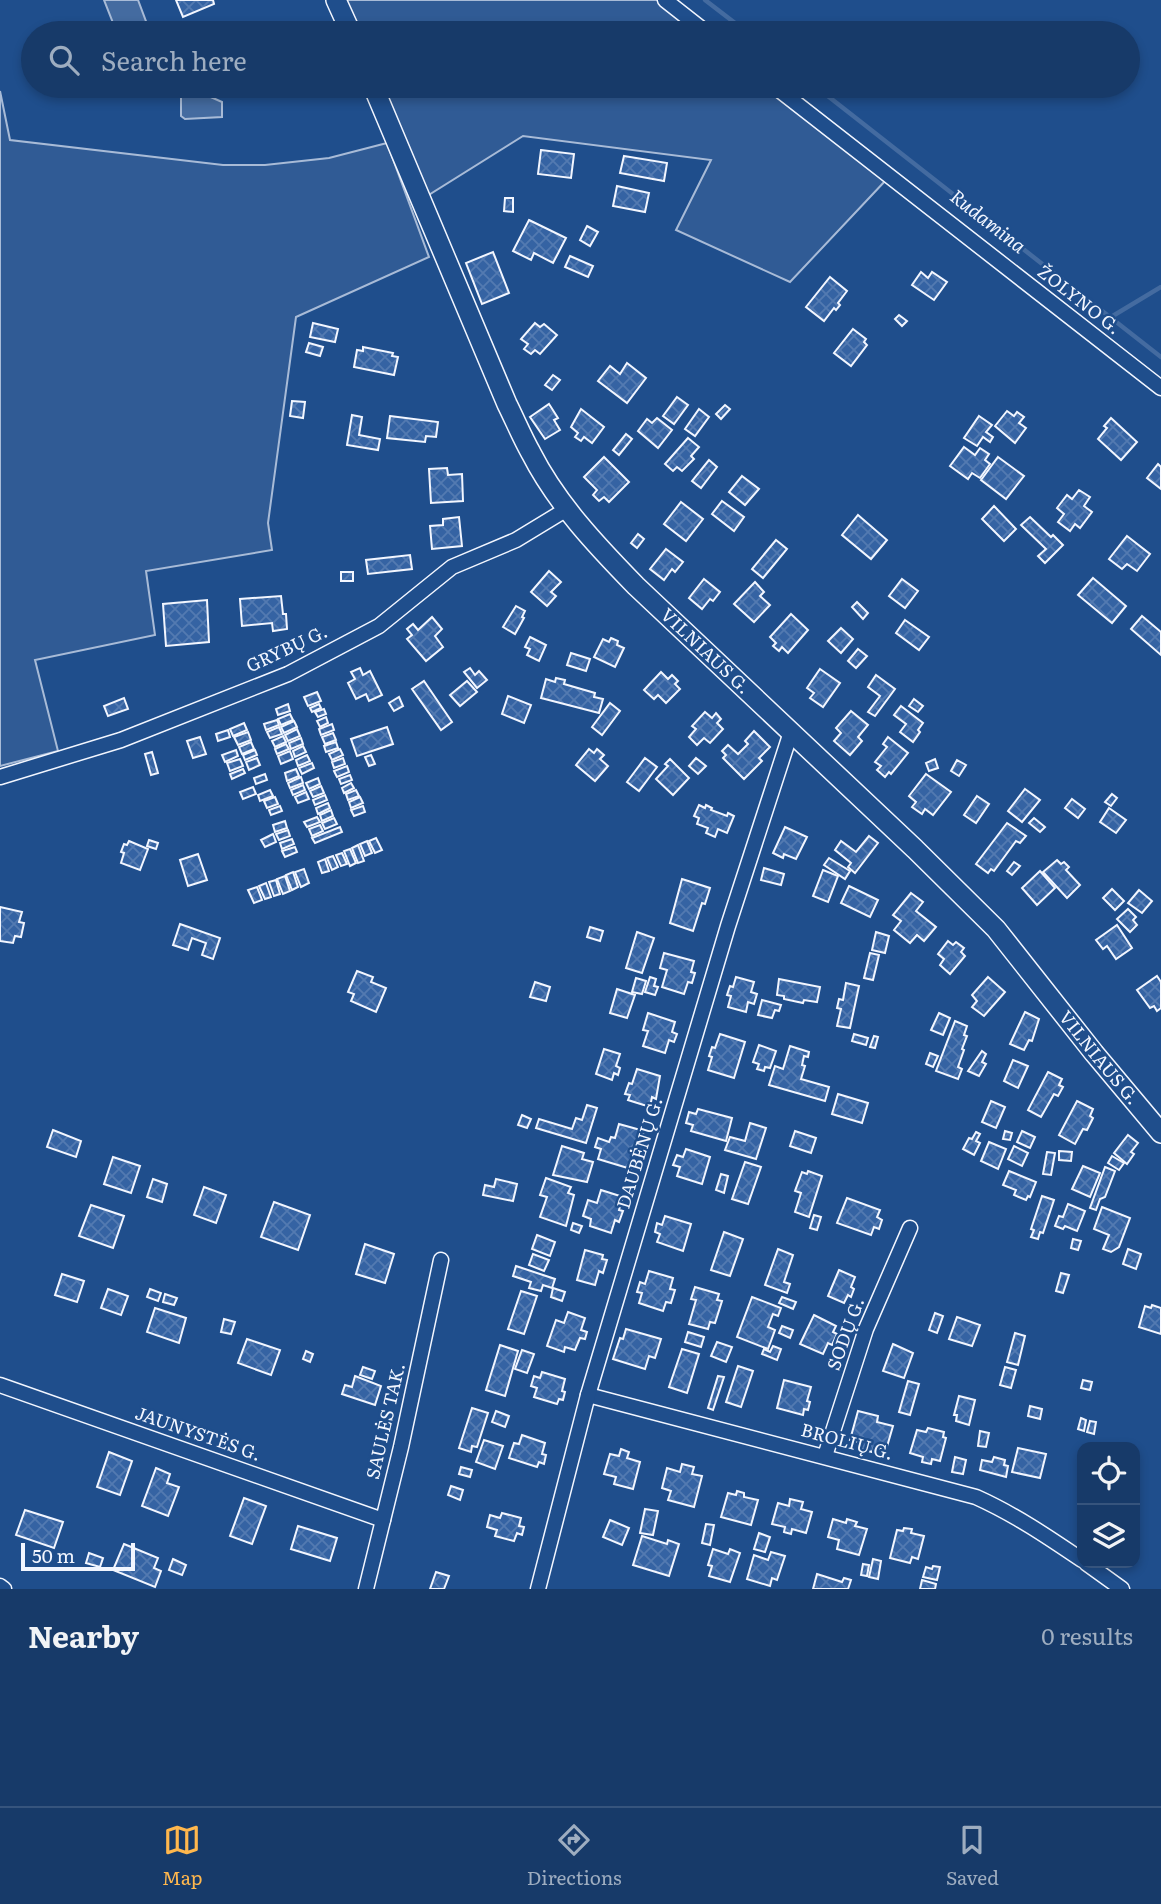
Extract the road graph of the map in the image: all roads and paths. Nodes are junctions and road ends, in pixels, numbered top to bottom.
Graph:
1 (336, 0) edge
2 (665, 0) edge
3 (346, 21) edge
4 (692, 21) edge
5 (378, 98) edge
6 (789, 98) edge
7 (1161, 388) edge
8 (567, 509) junction
9 (791, 732) junction
10 (0, 777) edge
11 (1161, 1133) edge
12 (910, 1228) dead end
13 (441, 1261) dead end
14 (0, 1385) edge
15 (588, 1395) junction
16 (825, 1456) junction
17 (383, 1520) junction
18 (1077, 1556) edge
19 (1094, 1568) edge
20 (366, 1589) edge
21 (538, 1589) edge
22 (1122, 1589) edge

1 - 3 main road
2 - 4 street
5 - 8 main road, VILNIAUS G.
6 - 7 street, ŽOLYNO G.
8 - 9 main road, VILNIAUS G.
8 - 10 street, GRYBŲ G.
9 - 11 main road, VILNIAUS G.
9 - 15 street, DAUBĖNŲ G.
12 - 16 street, SODŲ G.
13 - 17 street, SAULĖS TAK.
14 - 17 street, JAUNYSTĖS G.
15 - 16 street, BROLIŲ G.
15 - 21 street, DAUBĖNŲ G.
16 - 18 street, BROLIŲ G.
17 - 20 street, SAULĖS TAK.
19 - 22 street, BROLIŲ G.

